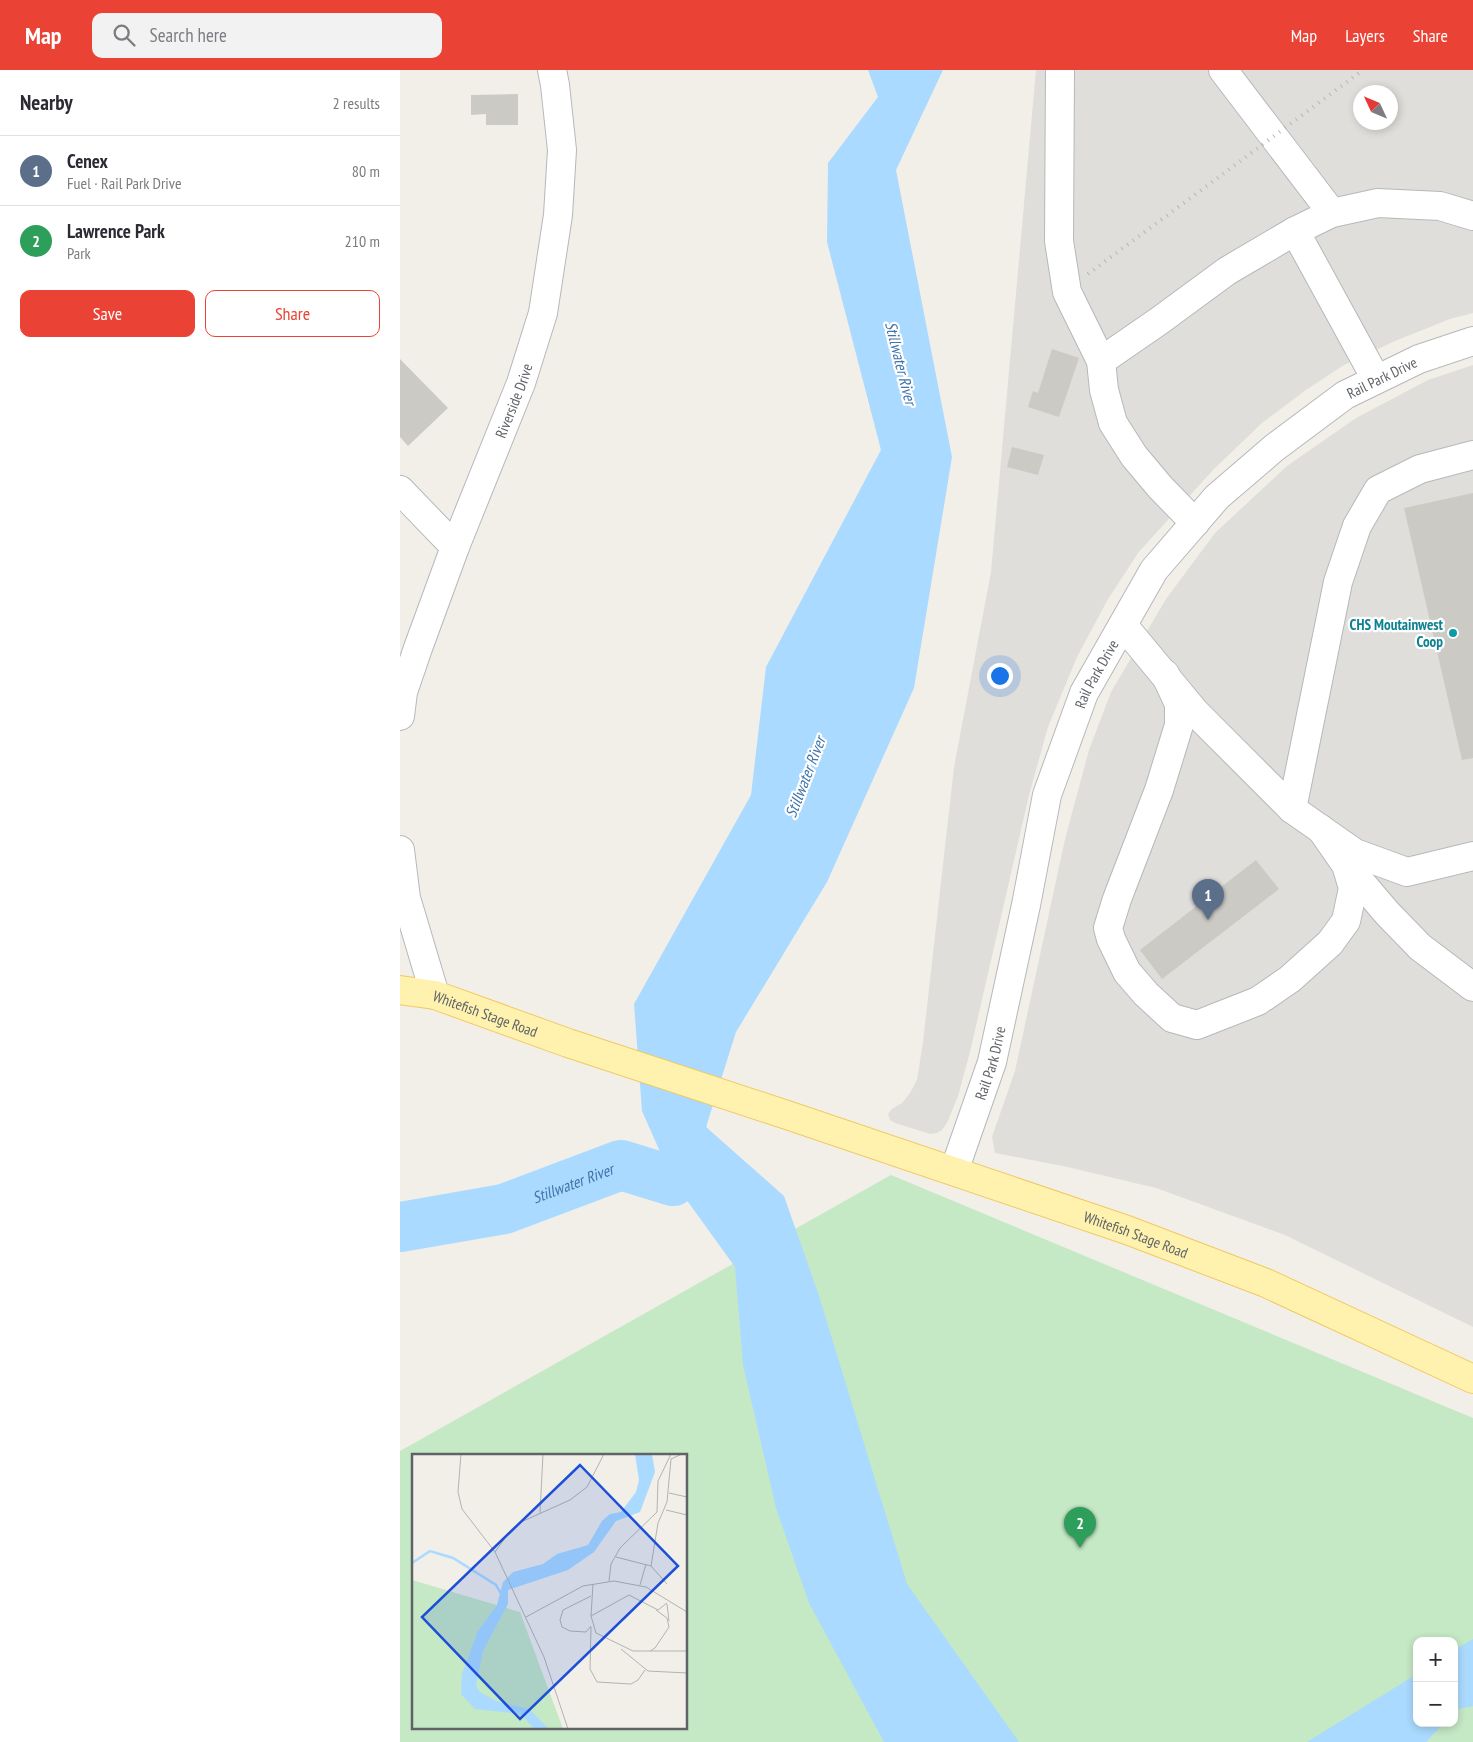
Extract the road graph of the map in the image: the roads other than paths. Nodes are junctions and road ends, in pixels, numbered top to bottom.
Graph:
1 (552, 70) edge
2 (1060, 70) edge
3 (1223, 70) edge
4 (1332, 213) junction
5 (1473, 216) edge
6 (1295, 231) junction
7 (1473, 342) edge
8 (1101, 361) junction
9 (1376, 380) junction
10 (1473, 455) edge
11 (400, 490) edge
12 (1195, 523) junction
13 (455, 547) junction
14 (1124, 624) junction
15 (1165, 674) junction
16 (400, 716) edge
17 (1292, 809) junction
18 (1321, 829) junction
19 (400, 850) edge
20 (1473, 856) edge
21 (1346, 865) junction
22 (1473, 987) edge
23 (400, 990) edge
24 (435, 995) junction
25 (954, 1171) junction
26 (1473, 1379) edge

1 - 13 street, Riverside Drive
2 - 8 street
3 - 4 street
4 - 5 street
4 - 6 street
6 - 8 street
6 - 9 street
7 - 9 street, Rail Park Drive
8 - 12 street
9 - 12 street, Rail Park Drive
10 - 17 street
11 - 13 street
12 - 14 street, Rail Park Drive
13 - 16 street, Riverside Drive
14 - 15 street
14 - 25 street, Rail Park Drive
15 - 17 street
15 - 21 street
17 - 18 street
18 - 20 street
18 - 21 street
19 - 24 street
21 - 22 street
23 - 24 main road, Whitefish Stage Road
24 - 25 main road, Whitefish Stage Road
25 - 26 main road, Whitefish Stage Road

